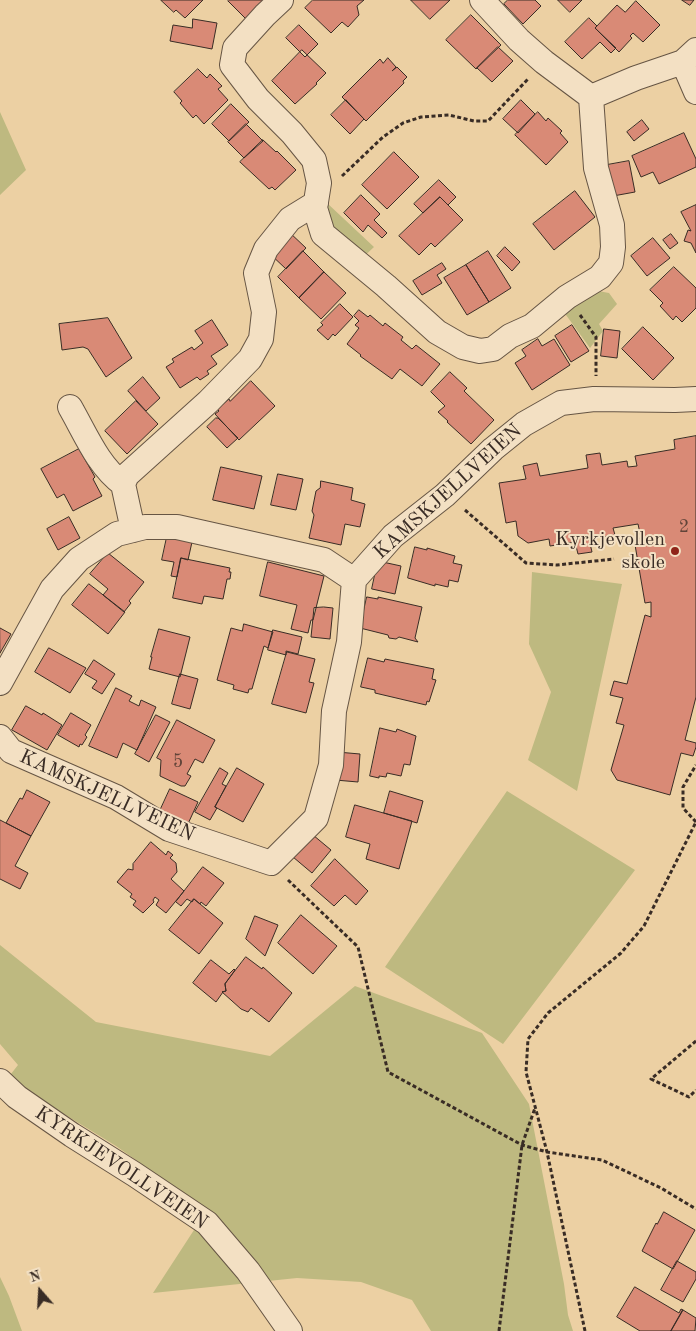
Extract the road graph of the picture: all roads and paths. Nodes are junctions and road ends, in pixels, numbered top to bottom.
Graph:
1 (281, 0) edge
2 (482, 0) edge
3 (689, 56) edge
4 (544, 62) junction
5 (696, 92) edge
6 (591, 97) junction
7 (316, 203) junction
8 (567, 298) junction
9 (696, 398) edge
10 (594, 399) junction
11 (70, 406) dead end
12 (122, 484) junction
13 (445, 495) junction
14 (133, 530) junction
15 (614, 559) dead end
16 (354, 580) junction
17 (0, 683) edge
18 (0, 737) edge
19 (696, 765) edge
20 (696, 822) edge
21 (271, 864) junction
22 (696, 1041) edge
23 (0, 1081) edge
24 (696, 1090) edge
25 (536, 1108) junction
26 (522, 1144) junction
27 (548, 1152) junction
28 (696, 1209) edge
29 (290, 1331) edge
30 (499, 1331) edge
31 (585, 1331) edge

1 - 7 street
2 - 4 street
3 - 5 street
3 - 6 street
4 - 6 street
4 - 7 path
6 - 8 street
7 - 8 street
7 - 12 street
8 - 10 path
9 - 10 street, KAMSKJELLVEIEN
10 - 13 street, KAMSKJELLVEIEN
11 - 12 street
12 - 14 street
13 - 15 path
13 - 16 street, KAMSKJELLVEIEN
14 - 16 street
14 - 17 street
16 - 21 street
18 - 21 street, KAMSKJELLVEIEN
19 - 20 path
20 - 25 path
21 - 26 path
22 - 24 path
23 - 29 street, KYRKJEVOLLVEIEN
25 - 26 path
25 - 27 path
26 - 27 path
26 - 30 path
27 - 28 path
27 - 31 path

